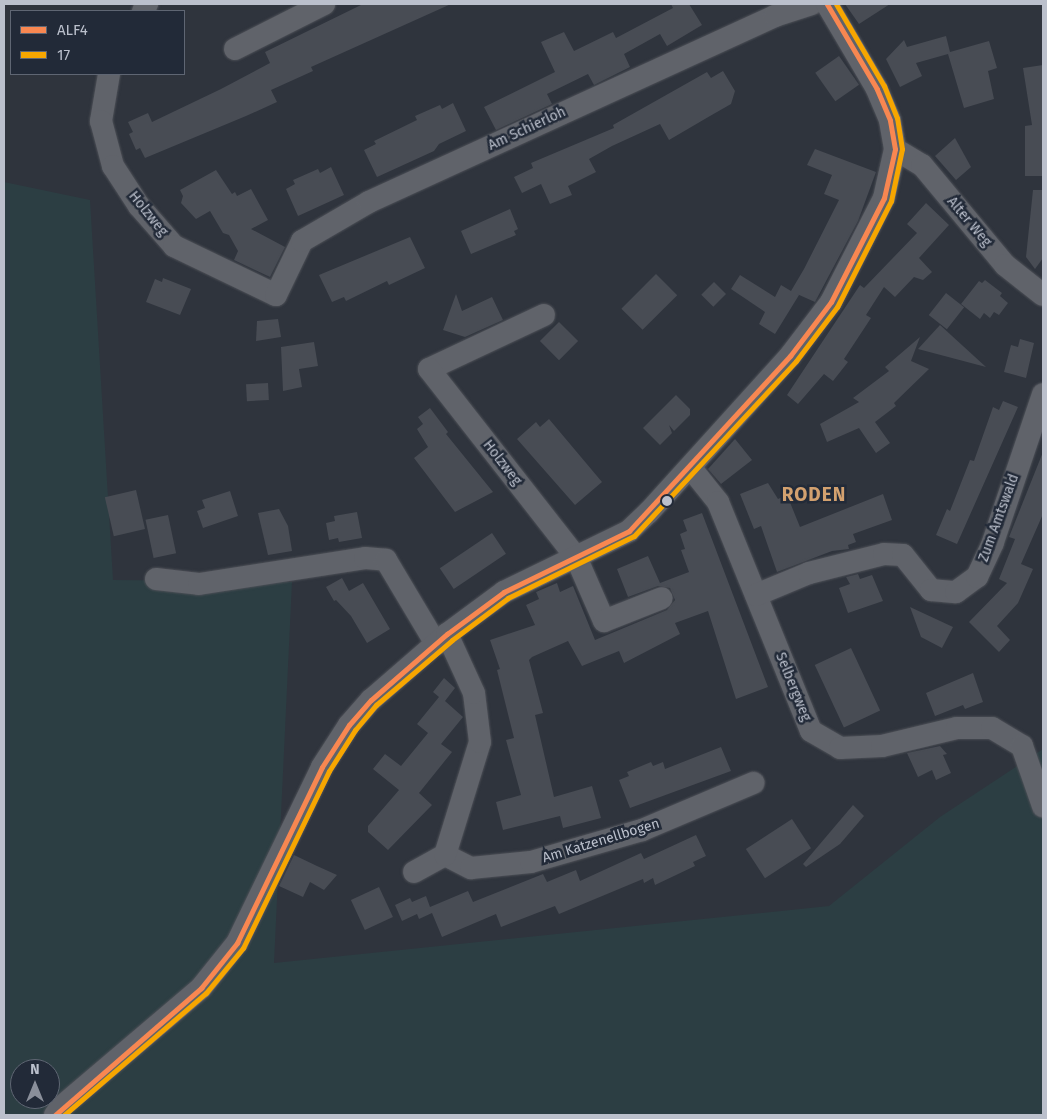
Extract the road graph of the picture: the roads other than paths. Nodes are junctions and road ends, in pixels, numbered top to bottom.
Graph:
1 (324, 4) edge
2 (811, 4) edge
3 (827, 4) edge
4 (236, 49) dead end
5 (110, 75) edge
6 (895, 149) junction
7 (276, 294) joint
8 (1043, 295) edge
9 (544, 315) dead end
10 (1043, 394) edge
11 (690, 468) junction
12 (576, 557) junction
13 (156, 578) dead end
14 (756, 595) junction
15 (662, 598) dead end
16 (441, 639) junction
17 (753, 783) dead end
18 (1043, 806) edge
19 (445, 855) junction
20 (414, 872) dead end
21 (55, 1115) edge

1 - 4 street
2 - 7 street, Am Schierloh
3 - 6 street
5 - 7 street, Holzweg
6 - 8 street, Alter Weg
6 - 11 street
9 - 12 street, Holzweg
10 - 14 street, Zum Amtswald
11 - 12 street
11 - 14 street, Selbergweg
12 - 15 street, Holzweg
12 - 16 street
13 - 16 street
14 - 18 street, Selbergweg
16 - 19 street
16 - 21 street
17 - 19 street, Am Katzenellbogen
19 - 20 street

